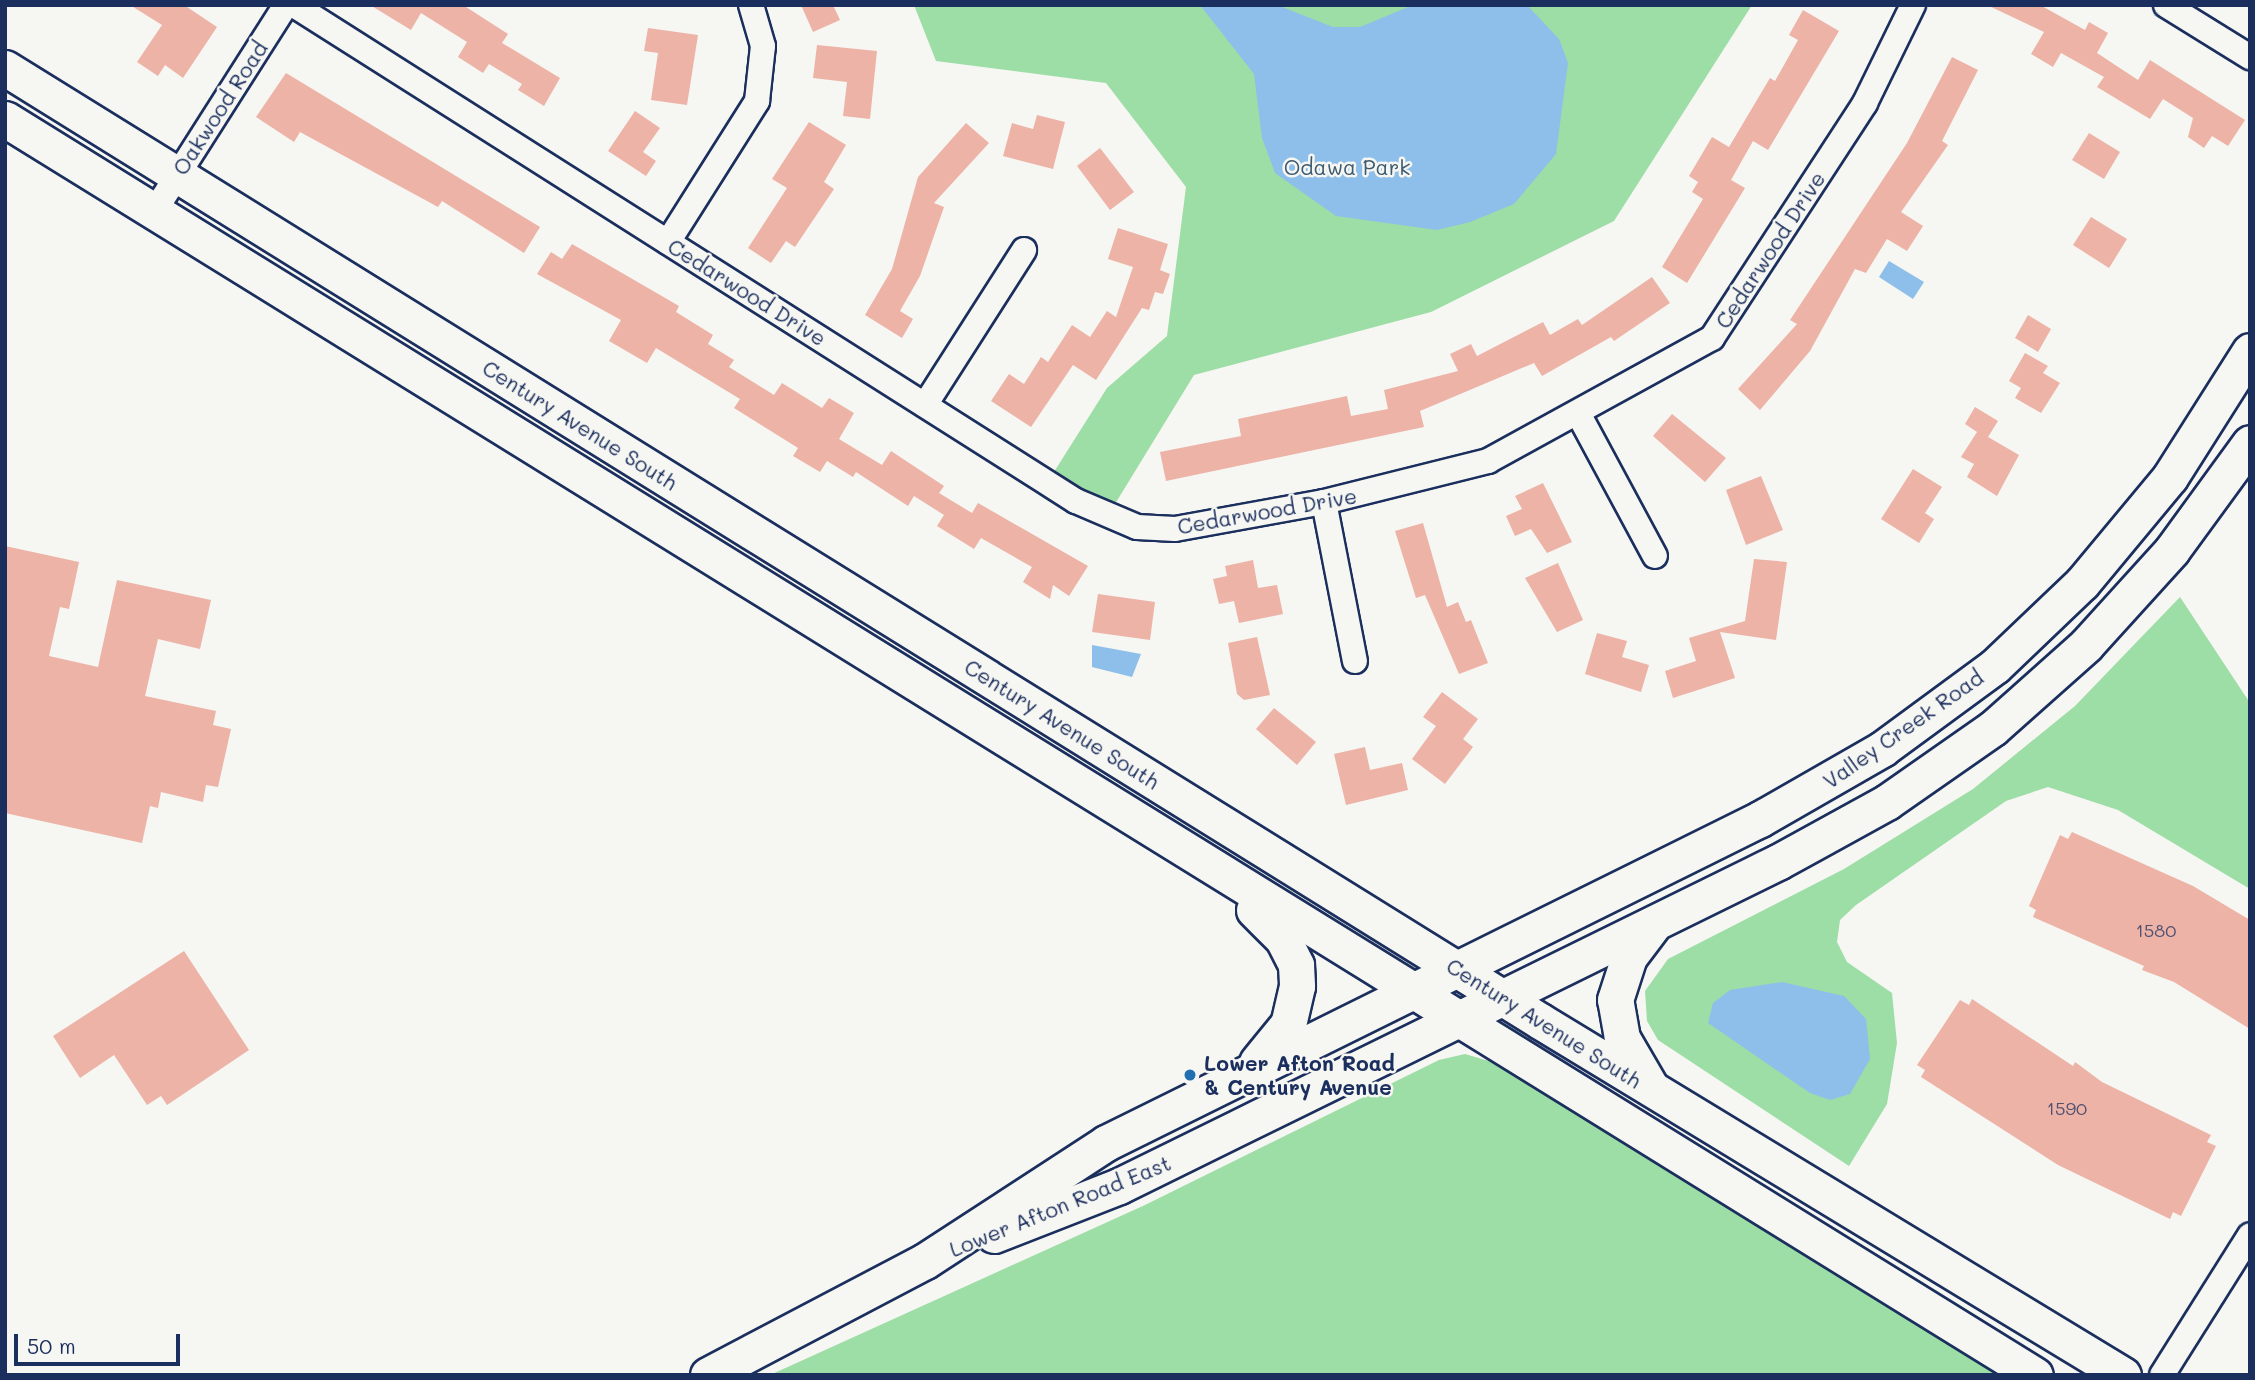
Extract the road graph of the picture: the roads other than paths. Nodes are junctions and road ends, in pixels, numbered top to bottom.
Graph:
1 (286, 5) edge
2 (294, 5) edge
3 (751, 5) edge
4 (1913, 5) edge
5 (2166, 5) edge
6 (2250, 57) edge
7 (5, 68) edge
8 (5, 119) edge
9 (177, 174) junction
10 (154, 212) junction
11 (668, 242) junction
12 (1024, 250) dead end
13 (2250, 351) edge
14 (925, 405) junction
15 (1579, 415) junction
16 (2250, 443) edge
17 (1324, 502) junction
18 (1655, 556) dead end
19 (1355, 661) dead end
20 (1217, 873) junction
21 (1659, 921) junction
22 (1455, 967) junction
23 (1408, 991) junction
24 (1504, 998) junction
25 (1458, 1021) junction
26 (1249, 1071) junction
27 (1651, 1089) junction
28 (2250, 1235) edge
29 (925, 1261) junction
30 (708, 1375) edge
31 (2035, 1375) edge
32 (2123, 1375) edge
33 (2162, 1375) edge

1 - 9 street, Oakwood Road
2 - 11 street, Cedarwood Drive
3 - 11 street
4 - 15 street, Cedarwood Drive
5 - 6 street
7 - 9 main road, Century Avenue South
8 - 10 main road, Century Avenue South
9 - 10 street, Oakwood Road
9 - 22 main road, Century Avenue South
10 - 20 main road, Century Avenue South
11 - 14 street, Cedarwood Drive
12 - 14 street
13 - 22 main road, Valley Creek Road
14 - 17 street, Cedarwood Drive
15 - 17 street, Cedarwood Drive
15 - 18 street
16 - 21 main road
17 - 19 street
20 - 23 main road, Century Avenue South
20 - 26 main road
21 - 24 main road
21 - 27 main road
22 - 23 main road, Valley Creek Road
22 - 24 main road, Century Avenue South
23 - 25 main road, Century Avenue South
23 - 26 main road, Lower Afton Road East
24 - 25 main road
24 - 27 main road, Century Avenue South
25 - 29 main road, Lower Afton Road East
25 - 31 main road, Century Avenue South
26 - 29 main road, Lower Afton Road East
27 - 32 main road, Century Avenue South
28 - 33 street
29 - 30 main road, Lower Afton Road East

